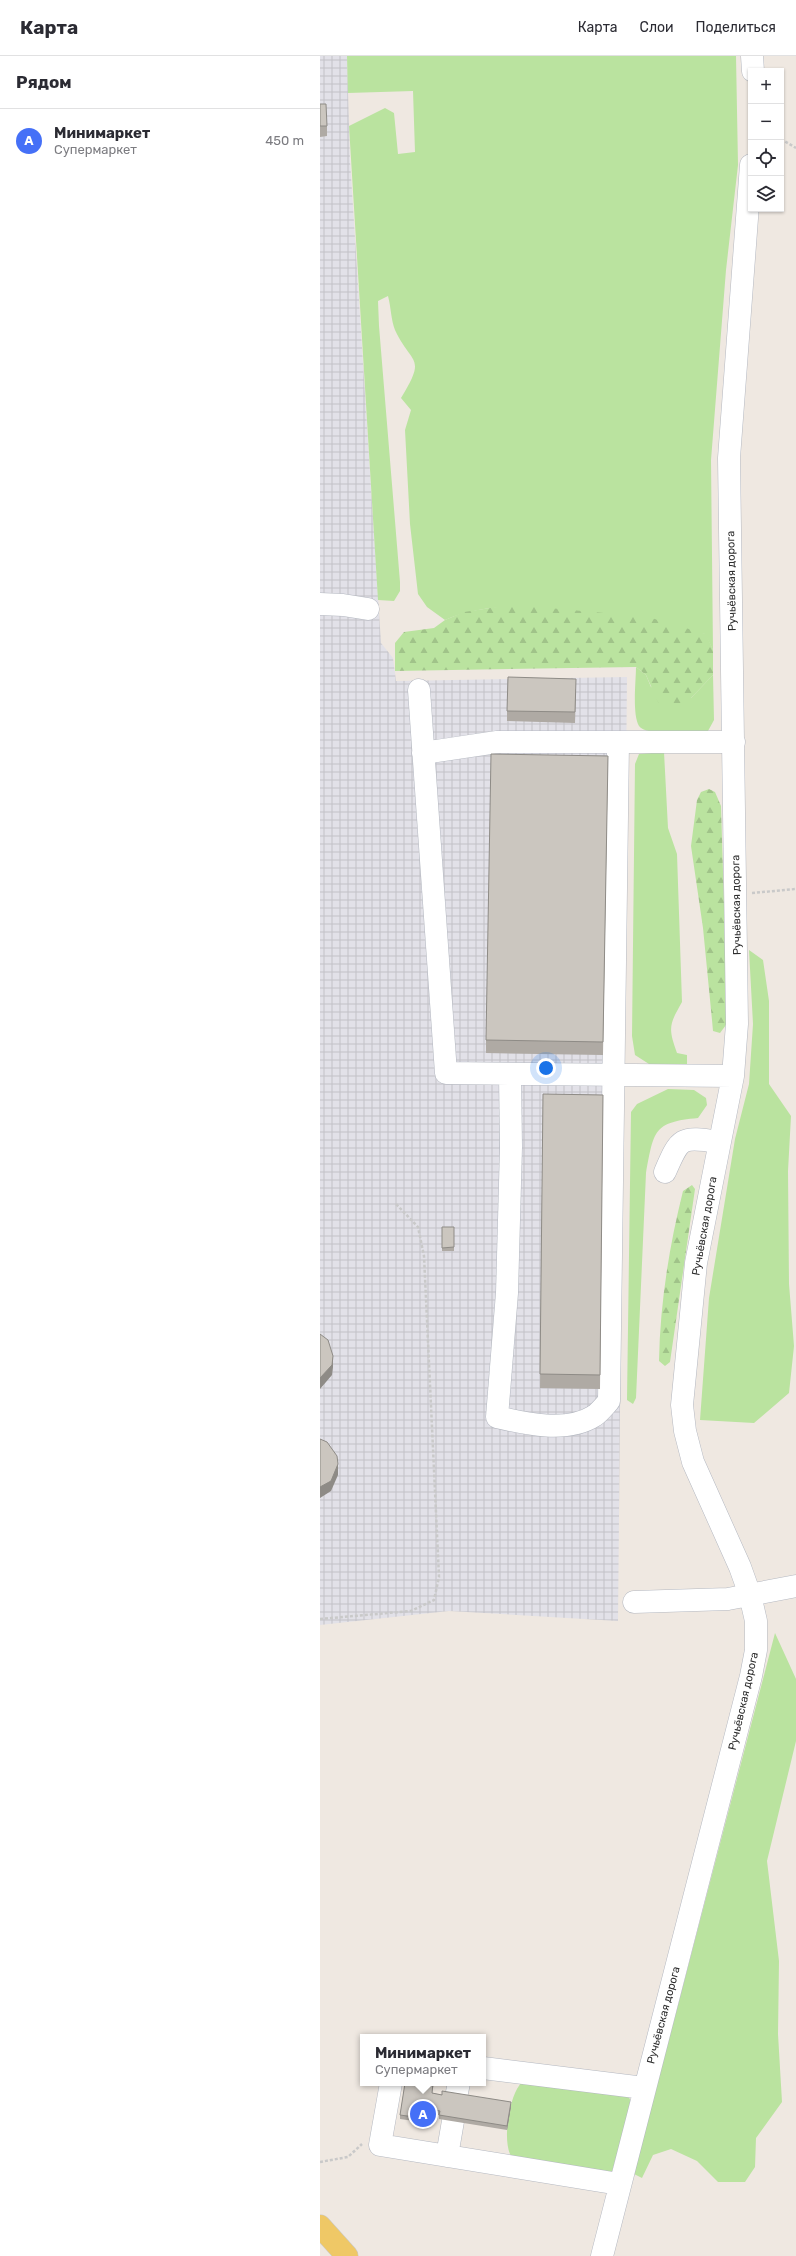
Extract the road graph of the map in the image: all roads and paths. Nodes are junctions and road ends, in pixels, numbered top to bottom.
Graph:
1 (752, 56) edge
2 (753, 68) edge
3 (783, 140) edge
4 (796, 148) edge
5 (750, 176) edge
6 (320, 604) edge
7 (368, 609) dead end
8 (419, 690) dead end
9 (618, 742) junction
10 (734, 742) junction
11 (423, 753) junction
12 (796, 889) edge
13 (736, 894) junction
14 (510, 1074) junction
15 (615, 1075) junction
16 (733, 1076) junction
17 (719, 1142) junction
18 (665, 1172) dead end
19 (396, 1204) dead end
20 (796, 1586) edge
21 (750, 1595) junction
22 (634, 1602) dead end
23 (320, 1619) edge
24 (486, 2068) edge
25 (390, 2086) edge
26 (644, 2088) junction
27 (453, 2121) edge
28 (380, 2145) junction
29 (447, 2156) junction
30 (320, 2162) edge
31 (620, 2184) junction
32 (320, 2226) edge
33 (347, 2256) edge
34 (602, 2256) edge

1 - 2 street
3 - 4 path
5 - 10 street, Ручьёвская дорога
6 - 7 street
8 - 11 street
9 - 10 street
9 - 11 street
9 - 15 street
10 - 13 street, Ручьёвская дорога
11 - 14 street
12 - 13 path
13 - 16 street, Ручьёвская дорога
14 - 15 street
14 - 15 street
15 - 16 street
16 - 17 street, Ручьёвская дорога
17 - 18 street
17 - 21 street, Ручьёвская дорога
19 - 23 path
20 - 21 street
21 - 22 street
21 - 26 street, Ручьёвская дорога
24 - 26 street
25 - 28 street
26 - 31 street, Ручьёвская дорога
27 - 29 street
28 - 29 street
28 - 30 path
29 - 31 street
31 - 34 street, Ручьёвская дорога
32 - 33 main road

